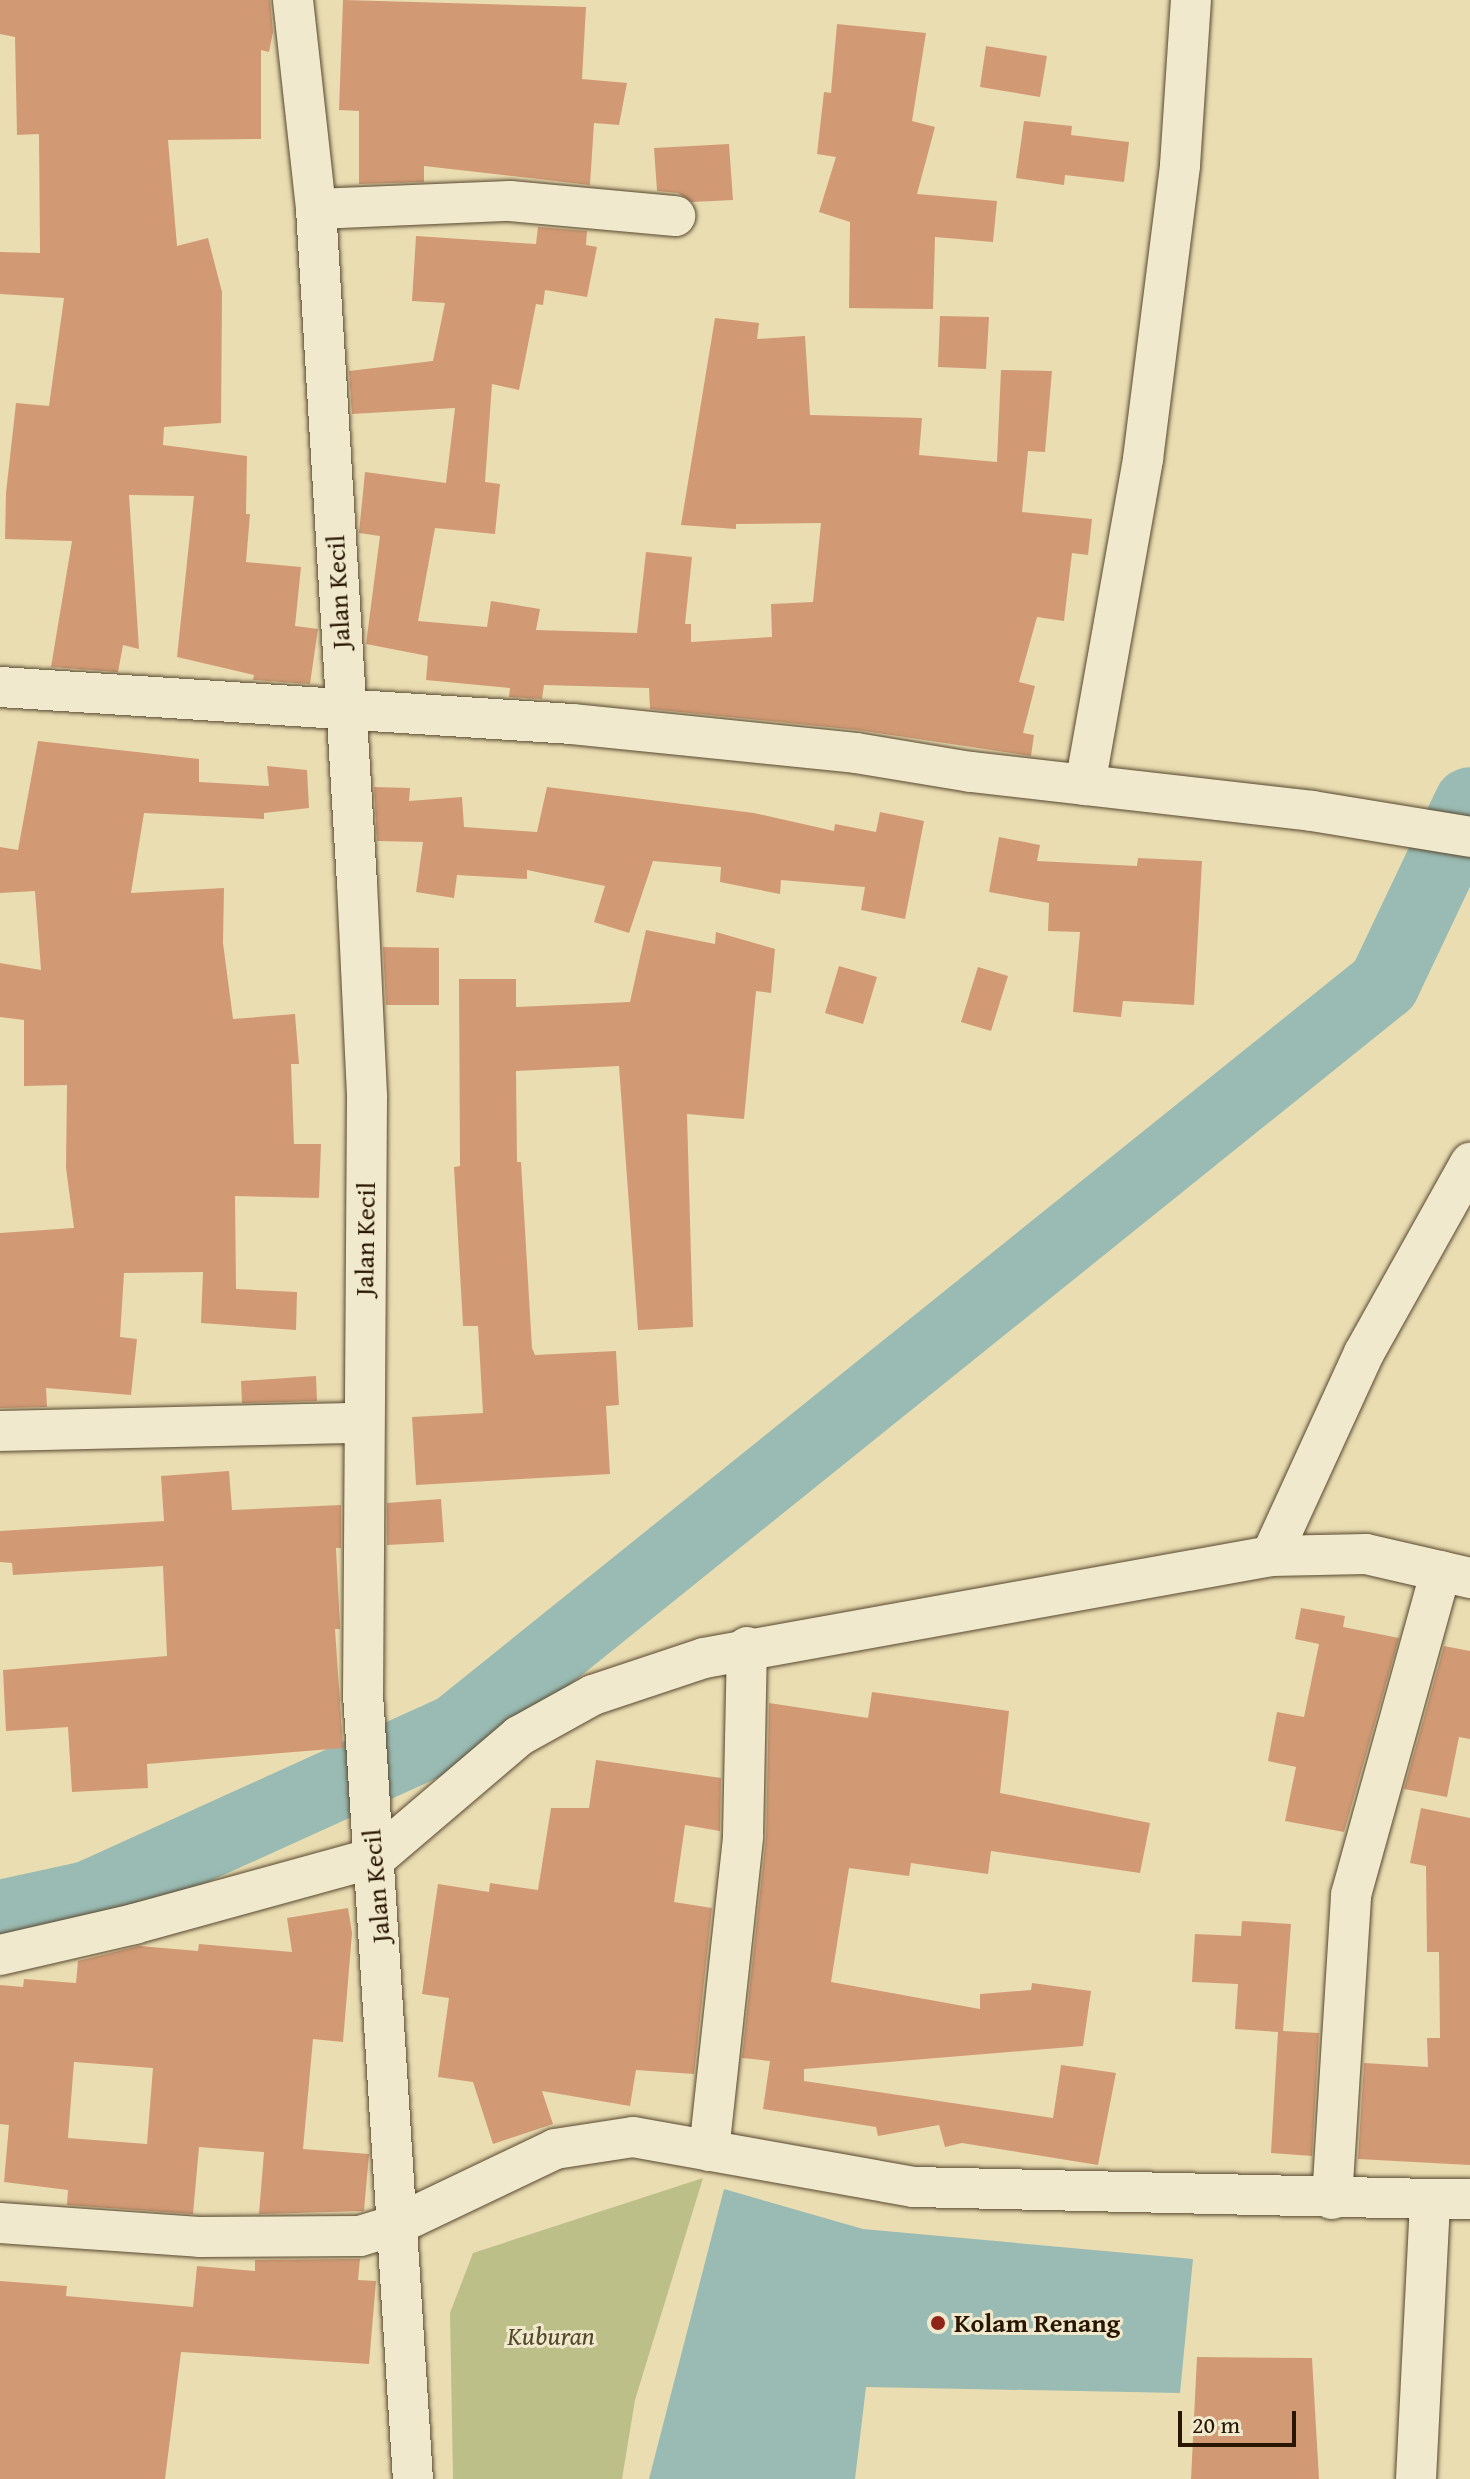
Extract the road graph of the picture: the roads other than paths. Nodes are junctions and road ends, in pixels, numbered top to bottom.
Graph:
1 (293, 0) edge
2 (1191, 0) edge
3 (316, 209) junction
4 (675, 216) dead end
5 (0, 687) edge
6 (345, 708) junction
7 (1085, 785) junction
8 (1470, 837) edge
9 (1470, 1163) edge
10 (363, 1423) junction
11 (0, 1431) edge
12 (1271, 1556) junction
13 (1455, 1574) edge
14 (747, 1647) junction
15 (377, 1857) junction
16 (0, 1955) edge
17 (709, 2151) junction
18 (1332, 2199) junction
19 (1430, 2199) junction
20 (1470, 2199) edge
21 (0, 2223) edge
22 (396, 2225) junction
23 (413, 2479) edge
24 (1416, 2479) edge

1 - 3 street, Jalan Kecil
2 - 7 street
3 - 4 street
3 - 6 street, Jalan Kecil
5 - 6 street
6 - 7 street
6 - 10 street, Jalan Kecil
7 - 8 street
9 - 12 street
10 - 11 street
10 - 15 street, Jalan Kecil
12 - 13 street
12 - 14 street
13 - 18 street
14 - 15 street
14 - 17 street
15 - 16 street
15 - 22 street, Jalan Kecil
17 - 18 street
17 - 22 street
18 - 19 street
19 - 20 street
19 - 24 street
21 - 22 street
22 - 23 street, Jalan Kecil

